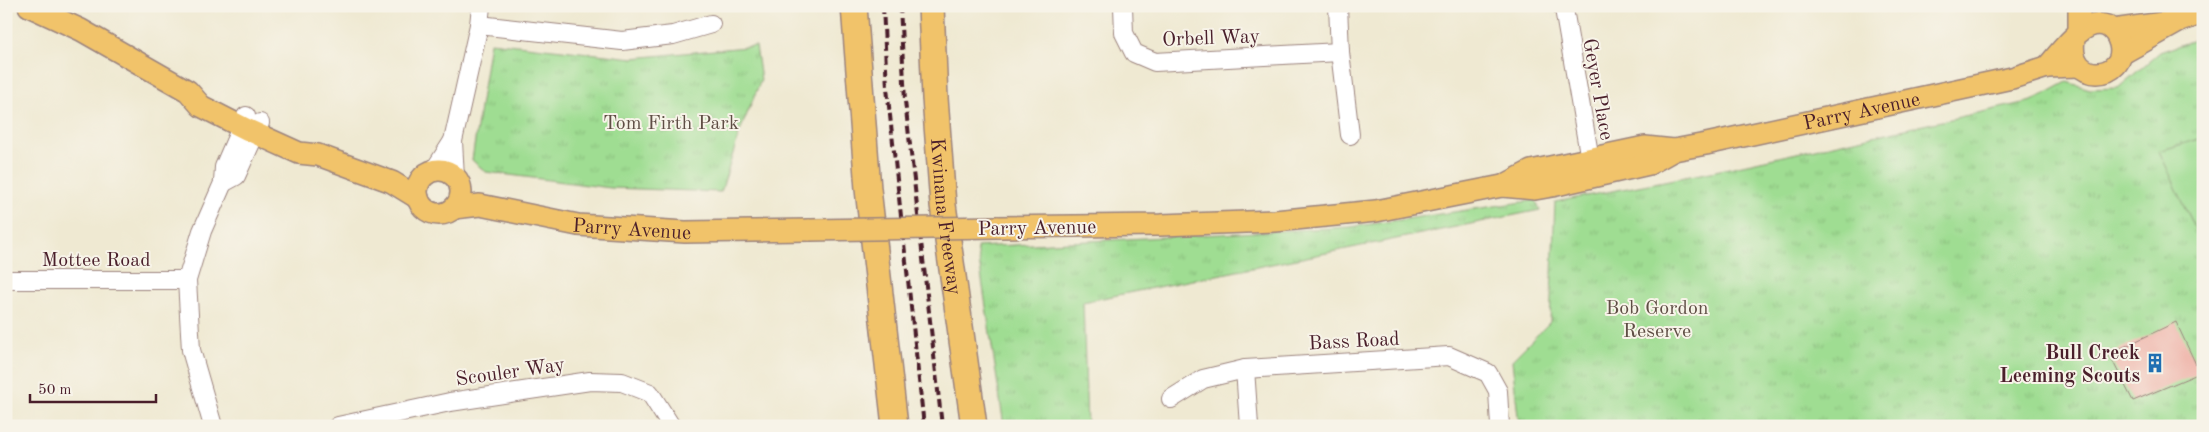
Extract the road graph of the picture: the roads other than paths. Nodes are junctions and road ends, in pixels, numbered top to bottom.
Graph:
1 (29, 6) edge
2 (481, 6) edge
3 (854, 6) edge
4 (931, 6) edge
5 (1123, 6) edge
6 (1338, 6) edge
7 (2079, 6) edge
8 (1564, 9) dead end
9 (2203, 13) edge
10 (2180, 21) junction
11 (711, 24) dead end
12 (479, 25) junction
13 (2090, 26) edge
14 (1340, 52) junction
15 (2121, 54) junction
16 (2079, 66) junction
17 (2047, 67) junction
18 (251, 125) junction
19 (1350, 134) dead end
20 (453, 142) junction
21 (1591, 168) junction
22 (428, 174) junction
23 (392, 182) junction
24 (458, 182) junction
25 (418, 198) junction
26 (480, 205) junction
27 (454, 208) junction
28 (6, 280) edge
29 (187, 280) junction
30 (1245, 369) junction
31 (1171, 399) dead end
32 (213, 426) edge
33 (338, 426) edge
34 (671, 426) edge
35 (895, 426) edge
36 (974, 426) edge
37 (1249, 426) edge
38 (1500, 426) edge

1 - 18 main road, Parry Avenue
2 - 12 street
3 - 35 highway
4 - 36 highway, Kwinana Freeway
5 - 14 street, Orbell Way
6 - 14 street
7 - 13 main road
8 - 21 street, Geyer Place
9 - 10 main road, Parry Avenue
10 - 13 main road, Parry Avenue
10 - 15 main road, Parry Avenue
11 - 12 street
12 - 20 street
13 - 15 main road
13 - 16 main road
13 - 17 main road, Parry Avenue
14 - 19 street
15 - 16 main road, Parry Avenue
16 - 17 main road, Parry Avenue
17 - 21 main road, Parry Avenue
18 - 23 main road, Parry Avenue
18 - 29 street
20 - 22 street
20 - 24 street
21 - 26 main road, Parry Avenue, bridge
22 - 23 main road, Parry Avenue
22 - 24 main road, Parry Avenue
22 - 25 main road
23 - 25 main road, Parry Avenue
24 - 26 main road, Parry Avenue
24 - 27 main road
25 - 27 main road, Parry Avenue
26 - 27 main road, Parry Avenue
28 - 29 street, Mottee Road
29 - 32 street
30 - 31 street, Bass Road
30 - 37 street
30 - 38 street, Bass Road
33 - 34 street, Scouler Way

